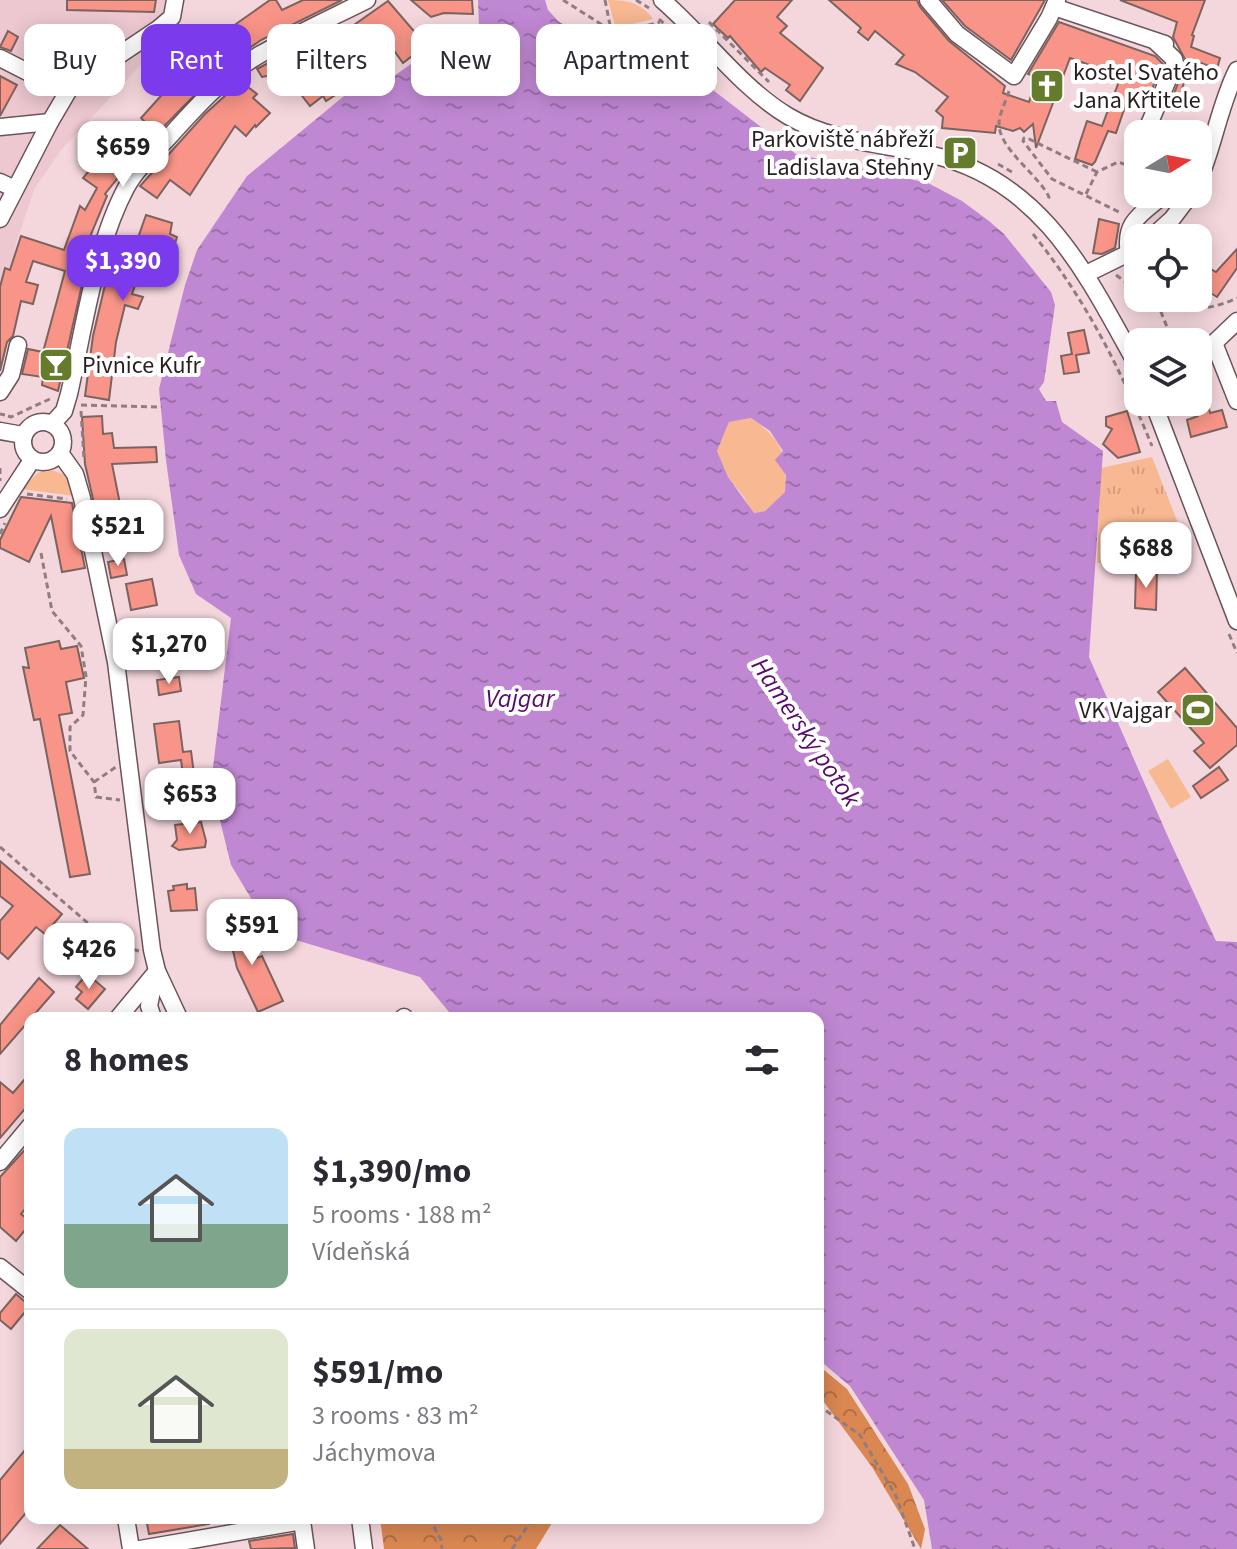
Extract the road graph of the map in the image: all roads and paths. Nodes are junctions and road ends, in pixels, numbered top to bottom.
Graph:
1 (175, 0) edge
2 (367, 0) edge
3 (563, 0) edge
4 (605, 0) edge
5 (662, 0) edge
6 (928, 0) edge
7 (1055, 3) edge
8 (700, 14) dead end
9 (660, 22) dead end
10 (601, 24) edge
11 (610, 24) edge
12 (653, 24) edge
13 (125, 51) edge
14 (0, 58) edge
15 (24, 70) edge
16 (1237, 70) edge
17 (1014, 76) junction
18 (779, 90) dead end
19 (65, 96) edge
20 (1151, 120) edge
21 (50, 122) junction
22 (0, 127) edge
23 (1212, 150) edge
24 (997, 163) dead end
25 (1124, 164) edge
26 (1097, 172) junction
27 (1016, 178) dead end
28 (1052, 179) junction
29 (8, 185) edge
30 (1044, 186) junction
31 (1086, 194) junction
32 (1047, 201) dead end
33 (1149, 208) edge
34 (1180, 208) edge
35 (1123, 215) dead end
36 (0, 219) edge
37 (1130, 224) edge
38 (1166, 224) edge
39 (1032, 233) dead end
40 (1124, 255) edge
41 (1104, 265) junction
42 (1086, 274) junction
43 (1124, 281) edge
44 (1237, 298) edge
45 (1212, 306) edge
46 (1237, 321) edge
47 (1124, 342) edge
48 (1214, 343) joint
49 (18, 345) dead end
50 (0, 392) edge
51 (60, 394) dead end
52 (1237, 401) edge
53 (162, 407) dead end
54 (1158, 416) edge
55 (2, 423) edge
56 (52, 424) junction
57 (23, 435) junction
58 (1148, 435) dead end
59 (60, 453) junction
60 (32, 460) junction
61 (84, 468) dead end
62 (21, 493) dead end
63 (74, 499) dead end
64 (0, 509) edge
65 (41, 553) dead end
66 (1237, 621) edge
67 (119, 765) dead end
68 (94, 782) junction
69 (124, 801) dead end
70 (0, 847) edge
71 (139, 951) dead end
72 (157, 971) junction
73 (123, 1012) edge
74 (151, 1012) edge
75 (176, 1012) edge
76 (24, 1133) edge
77 (0, 1162) edge
78 (0, 1267) edge
79 (24, 1286) edge
80 (824, 1409) edge
81 (127, 1524) edge
82 (235, 1524) edge
83 (302, 1524) edge
84 (361, 1524) edge
85 (432, 1524) edge
86 (529, 1524) edge
87 (131, 1549) edge
88 (140, 1549) edge
89 (306, 1549) edge
90 (364, 1549) edge
91 (442, 1549) edge
92 (512, 1549) edge
93 (915, 1549) edge

1 - 13 street
2 - 56 street
3 - 10 path
4 - 11 path
5 - 42 street
6 - 17 street
7 - 17 street
7 - 20 street
8 - 18 path
9 - 12 path
14 - 15 street
16 - 23 street
17 - 30 path
19 - 21 street
21 - 22 street
21 - 29 street
24 - 27 path
25 - 26 path
26 - 28 path
26 - 31 path
28 - 30 path
28 - 31 path
29 - 36 street
30 - 32 path
31 - 35 path
33 - 37 street
34 - 38 street
39 - 58 path
40 - 41 street
41 - 42 street
41 - 43 path
42 - 47 street
44 - 45 path
46 - 48 street
48 - 52 street
49 - 50 street
51 - 55 path
53 - 61 path
54 - 66 street
55 - 57 street
56 - 57 street
56 - 59 street
57 - 60 street
59 - 60 street
59 - 72 street
60 - 64 street
62 - 63 path
65 - 68 path
67 - 68 path
68 - 69 path
70 - 71 path
72 - 73 street
72 - 74 street
72 - 75 street
76 - 77 street
78 - 79 street
80 - 93 path
81 - 87 street
82 - 88 street
83 - 89 street
84 - 90 street
85 - 91 path
86 - 92 path

